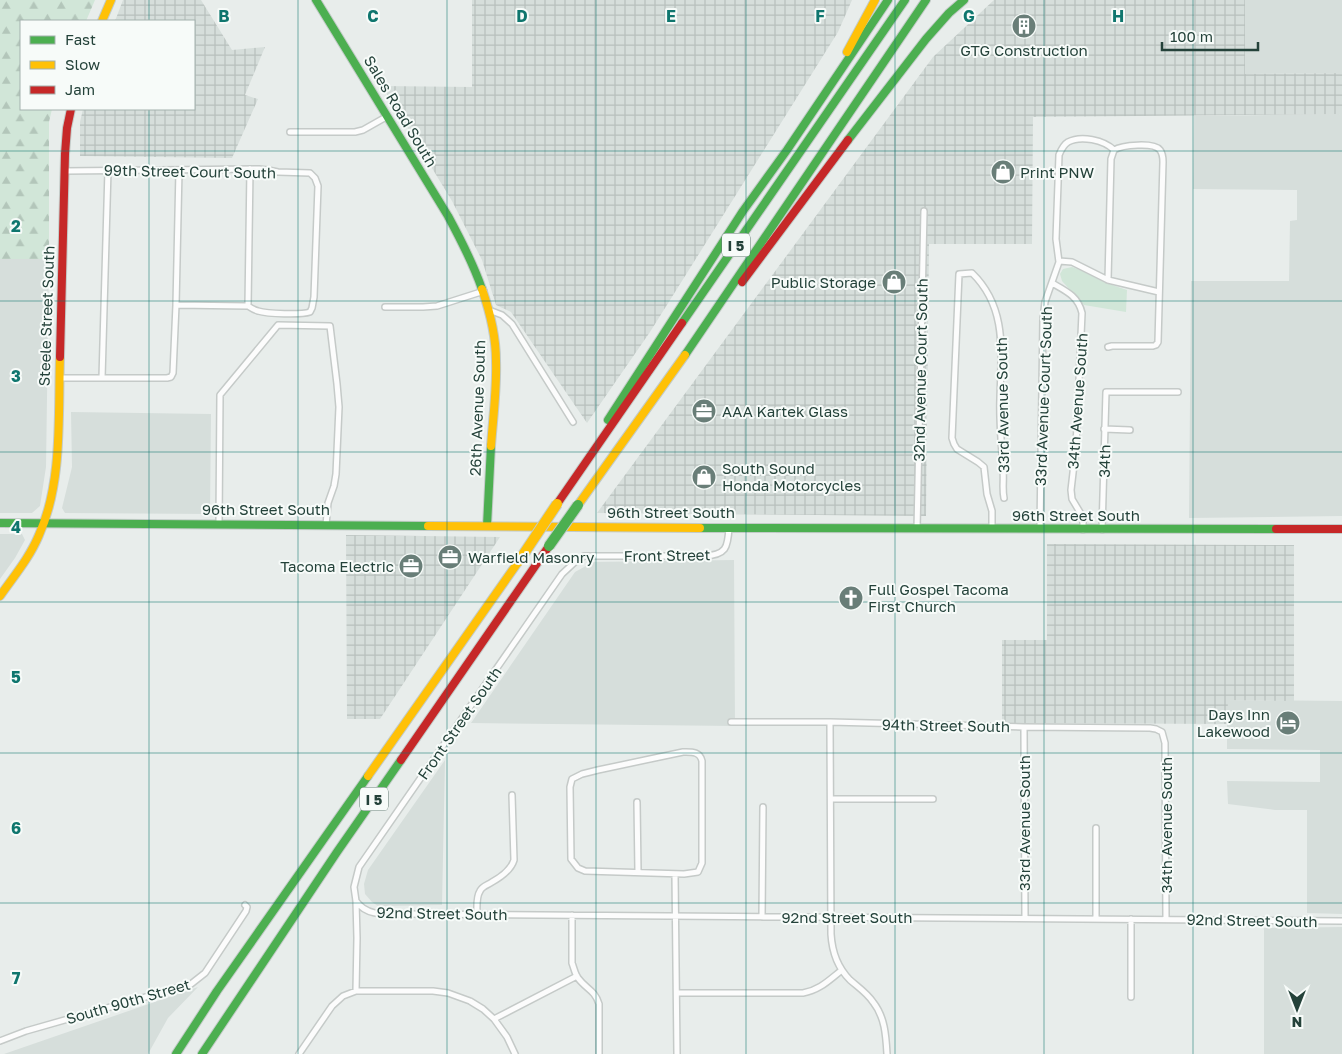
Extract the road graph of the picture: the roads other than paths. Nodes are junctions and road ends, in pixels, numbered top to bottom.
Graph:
1 (111, 0) edge
2 (316, 0) edge
3 (875, 0) edge
4 (888, 0) edge
5 (906, 0) edge
6 (926, 0) edge
7 (964, 0) edge
8 (102, 20) edge
9 (817, 106) junction
10 (71, 110) edge
11 (386, 117) junction
12 (290, 132) dead end
13 (1114, 150) junction
14 (250, 169) junction
15 (108, 170) junction
16 (179, 170) junction
17 (65, 171) junction
18 (924, 211) dead end
19 (461, 237) joint
20 (1059, 261) junction
21 (1108, 280) junction
22 (1052, 283) junction
23 (484, 291) junction
24 (1159, 292) junction
25 (176, 304) junction
26 (248, 306) junction
27 (385, 307) dead end
28 (489, 310) junction
29 (1108, 347) dead end
30 (59, 378) junction
31 (102, 378) junction
32 (662, 388) junction
33 (1178, 392) dead end
34 (573, 422) dead end
35 (1104, 429) junction
36 (1130, 430) dead end
37 (567, 490) junction
38 (1004, 498) dead end
39 (0, 523) edge
40 (44, 523) junction
41 (219, 524) junction
42 (326, 525) junction
43 (488, 526) junction
44 (729, 527) junction
45 (917, 529) junction
46 (992, 529) junction
47 (1040, 530) junction
48 (1084, 530) junction
49 (1102, 530) junction
50 (1342, 530) edge
51 (584, 556) joint
52 (0, 596) edge
53 (731, 722) dead end
54 (830, 722) junction
55 (1024, 727) junction
56 (1161, 731) joint
57 (512, 795) dead end
58 (831, 799) junction
59 (933, 799) dead end
60 (637, 802) dead end
61 (763, 807) dead end
62 (1096, 828) dead end
63 (638, 872) junction
64 (675, 874) junction
65 (356, 901) junction
66 (245, 905) dead end
67 (477, 914) junction
68 (572, 916) junction
69 (676, 916) junction
70 (762, 917) junction
71 (831, 917) junction
72 (1025, 918) junction
73 (1096, 919) junction
74 (1131, 919) junction
75 (1166, 919) junction
76 (1342, 921) edge
77 (842, 970) junction
78 (577, 976) junction
79 (356, 991) junction
80 (676, 992) junction
81 (1132, 997) dead end
82 (494, 1019) junction
83 (0, 1041) edge
84 (176, 1054) edge
85 (202, 1054) edge
86 (299, 1054) edge
87 (515, 1054) edge
88 (599, 1054) edge
89 (677, 1054) edge
90 (887, 1054) edge

1 - 8 main road
2 - 11 main road, Sales Road South
3 - 9 main road
4 - 9 main road
5 - 37 main road, I 5
6 - 32 main road, I 5
7 - 32 main road
9 - 37 main road
10 - 17 main road, Steele Street South
11 - 12 street
11 - 19 main road, Sales Road South
13 - 20 street, 33rd Avenue Court South
13 - 21 street
13 - 24 street
14 - 16 street, 99th Street Court South
14 - 26 street
14 - 26 street, 99th Street Court South
15 - 16 street, 99th Street Court South
15 - 17 street, 99th Street Court South
15 - 31 street
16 - 25 street
17 - 30 main road, Steele Street South
18 - 45 street, 32nd Avenue Court South
19 - 23 main road, 26th Avenue South
20 - 21 street
20 - 22 street, 33rd Avenue Court South
21 - 24 street
22 - 47 street, 33rd Avenue Court South
22 - 48 street, 34th Avenue South
23 - 27 street
23 - 28 main road, 26th Avenue South
24 - 29 street
25 - 26 street
25 - 31 street
28 - 34 street
28 - 43 main road, 26th Avenue South
30 - 31 street
30 - 40 main road, Steele Street South
32 - 85 main road, I 5, bridge
33 - 35 street, 34th
35 - 36 street
35 - 49 street, 34th
37 - 84 main road, I 5, bridge
38 - 46 street, 33rd Avenue South
39 - 40 main road, 96th Street South
40 - 41 main road, 96th Street South
40 - 52 main road, Steele Street South
41 - 42 main road, 96th Street South
41 - 42 street
42 - 43 main road, 96th Street South
43 - 44 main road, 96th Street South
44 - 45 main road, 96th Street South
44 - 51 street, Front Street
45 - 46 main road, 96th Street South
46 - 47 main road, 96th Street South
47 - 48 main road, 96th Street South
48 - 49 main road, 96th Street South
49 - 50 main road, 96th Street South
51 - 65 street, Front Street South
53 - 54 street, 94th Street South
54 - 55 street, 94th Street South
54 - 58 street
55 - 56 street, 94th Street South
55 - 72 street, 33rd Avenue South
56 - 75 street, 34th Avenue South
57 - 67 street
58 - 59 street
58 - 71 street
60 - 63 street
61 - 70 street
62 - 73 street
63 - 64 street
63 - 64 street
64 - 69 street
65 - 67 street, 92nd Street South
65 - 79 street, Front Street South
66 - 83 street, South 90th Street
67 - 68 street, 92nd Street South
68 - 69 street, 92nd Street South
68 - 78 street
69 - 70 street, 92nd Street South
69 - 80 street
70 - 71 street, 92nd Street South
71 - 72 street, 92nd Street South
71 - 77 street
72 - 73 street, 92nd Street South
73 - 74 street, 92nd Street South
74 - 75 street, 92nd Street South
74 - 81 street
75 - 76 street, 92nd Street South
77 - 80 street
77 - 90 street
78 - 82 street
78 - 88 street
79 - 82 street
79 - 86 street
80 - 89 street
82 - 87 street

